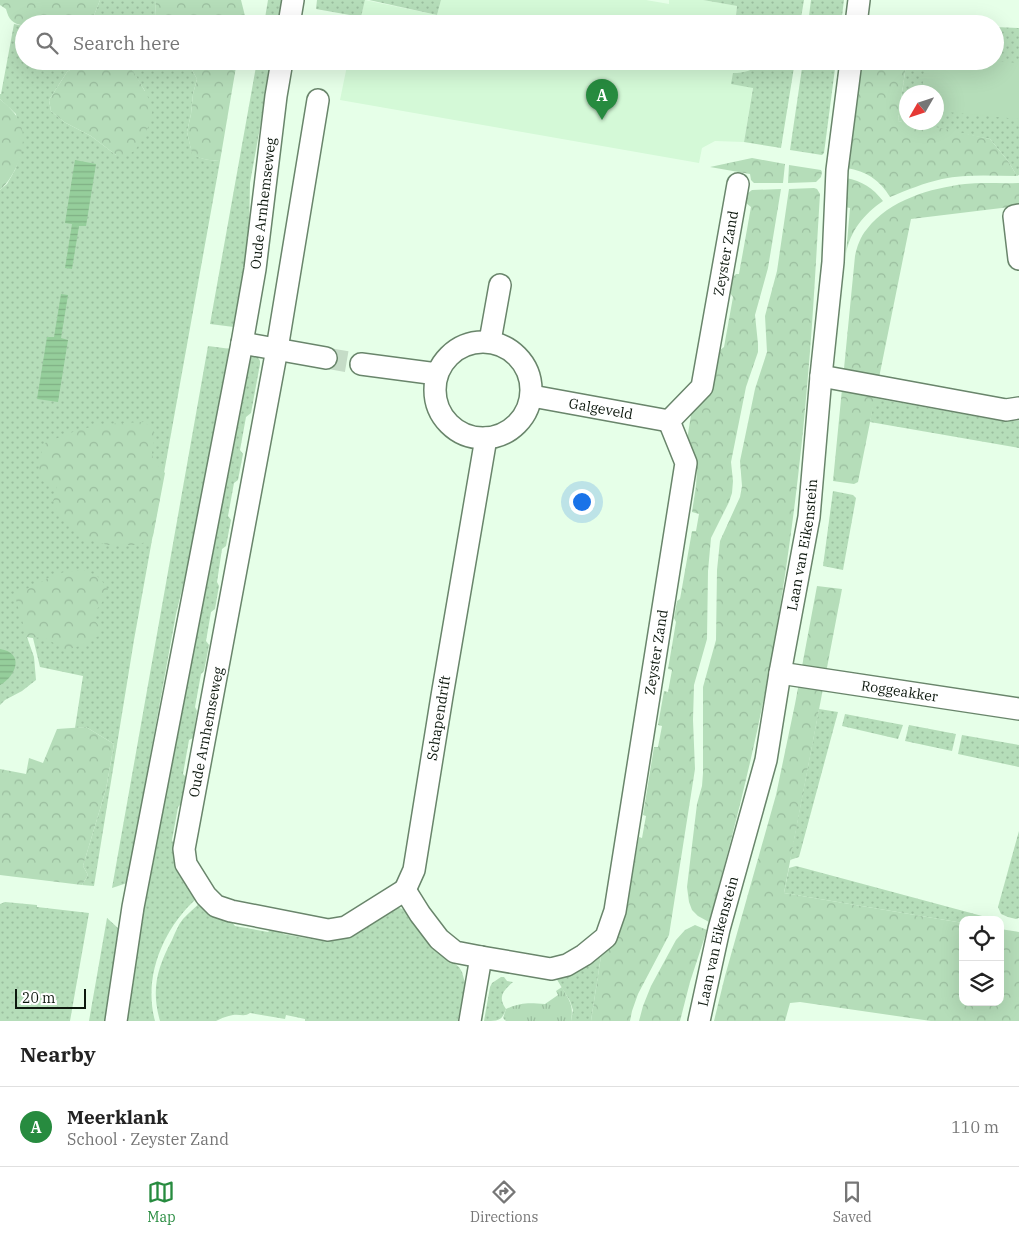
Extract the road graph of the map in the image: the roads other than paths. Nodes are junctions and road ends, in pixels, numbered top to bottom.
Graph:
1 (293, 0) edge
2 (859, 0) edge
3 (290, 15) edge
4 (857, 15) edge
5 (280, 70) edge
6 (850, 70) edge
7 (318, 100) dead end
8 (738, 184) dead end
9 (1019, 215) edge
10 (1019, 259) edge
11 (500, 285) dead end
12 (490, 341) junction
13 (242, 344) junction
14 (277, 349) junction
15 (326, 358) tunnel mouth
16 (361, 364) tunnel mouth
17 (437, 374) junction
18 (821, 376) junction
19 (532, 396) junction
20 (1019, 408) edge
21 (669, 421) junction
22 (486, 438) junction
23 (780, 673) junction
24 (1019, 709) edge
25 (405, 890) junction
26 (481, 957) junction
27 (116, 1021) edge
28 (470, 1021) edge
29 (699, 1021) edge

1 - 3 street
2 - 4 street
5 - 13 street, Oude Arnhemseweg
6 - 18 street, Laan van Eikenstein
7 - 14 street, Oude Arnhemseweg
8 - 21 street, Zeyster Zand
9 - 10 street
11 - 12 street
12 - 17 street
12 - 19 street
13 - 14 street
13 - 27 street, Oude Arnhemseweg
14 - 15 street
14 - 25 street, Oude Arnhemseweg
16 - 17 street
17 - 22 street
18 - 20 street
18 - 23 street, Laan van Eikenstein
19 - 21 street, Galgeveld
19 - 22 street
21 - 26 street, Zeyster Zand
22 - 25 street, Schapendrift
23 - 24 street, Roggeakker
23 - 29 street, Laan van Eikenstein
25 - 26 street
26 - 28 street

